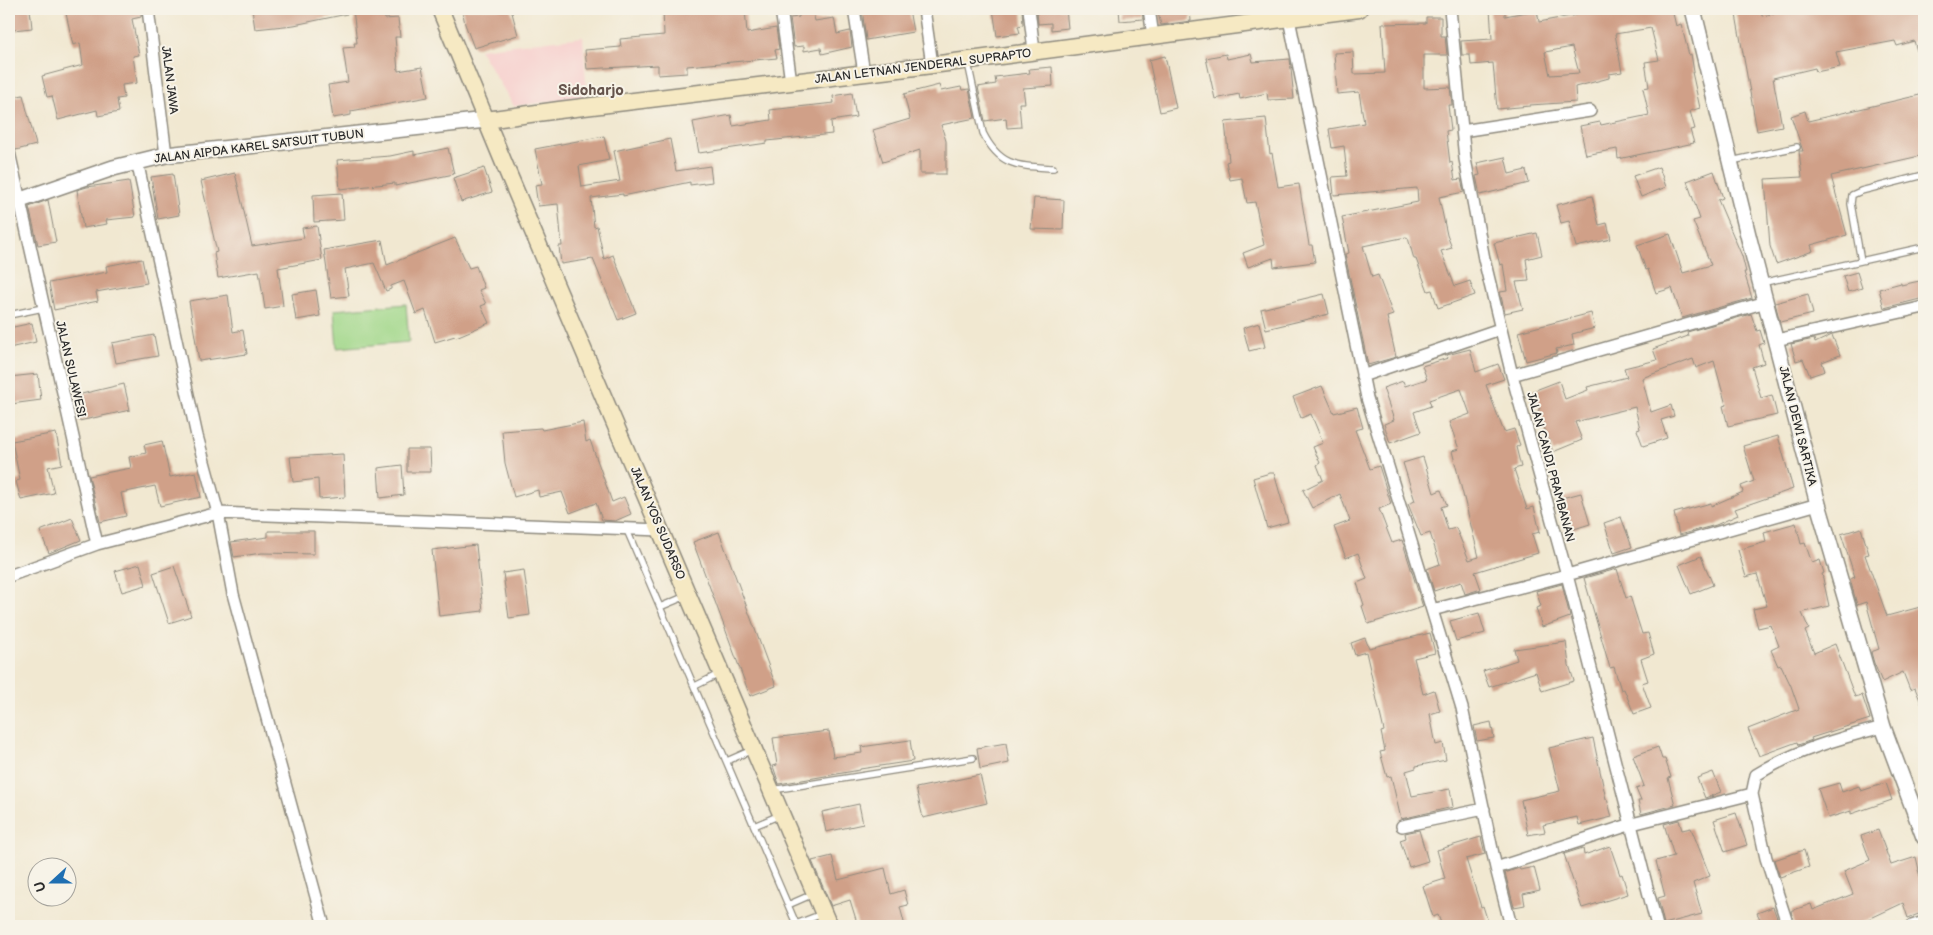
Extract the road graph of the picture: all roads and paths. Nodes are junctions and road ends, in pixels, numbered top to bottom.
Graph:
1 (148, 9) edge
2 (440, 9) edge
3 (781, 9) edge
4 (854, 9) edge
5 (924, 9) edge
6 (1029, 9) edge
7 (1149, 9) edge
8 (1359, 9) edge
9 (1450, 9) edge
10 (1693, 9) edge
11 (1289, 19) junction
12 (1153, 36) junction
13 (1034, 51) junction
14 (967, 61) junction
15 (932, 66) junction
16 (864, 73) junction
17 (791, 82) junction
18 (1590, 111) dead end
19 (486, 120) junction
20 (1462, 131) junction
21 (1797, 147) dead end
22 (9, 152) edge
23 (166, 156) junction
24 (137, 161) junction
25 (1730, 161) junction
26 (1053, 168) dead end
27 (1924, 175) edge
28 (14, 203) edge
29 (1924, 247) edge
30 (1861, 261) junction
31 (1761, 284) junction
32 (1766, 302) junction
33 (1924, 307) edge
34 (43, 308) junction
35 (9, 315) edge
36 (1500, 328) junction
37 (1776, 340) junction
38 (1512, 375) junction
39 (1362, 376) junction
40 (1818, 504) junction
41 (218, 513) junction
42 (626, 528) junction
43 (661, 530) junction
44 (97, 544) junction
45 (1567, 575) junction
46 (9, 576) edge
47 (689, 595) junction
48 (660, 607) junction
49 (1432, 610) junction
50 (722, 672) junction
51 (694, 686) junction
52 (1883, 726) junction
53 (755, 748) junction
54 (973, 758) dead end
55 (727, 762) junction
56 (772, 790) junction
57 (1752, 794) junction
58 (1484, 809) junction
59 (782, 814) junction
60 (1632, 824) junction
61 (754, 826) junction
62 (1402, 826) dead end
63 (1924, 837) edge
64 (1496, 868) junction
65 (815, 893) junction
66 (788, 904) junction
67 (827, 920) edge
68 (1924, 922) edge
69 (797, 925) edge
70 (324, 926) edge
71 (1511, 926) edge
72 (1657, 926) edge
73 (1788, 926) edge
74 (1912, 926) edge

1 - 23 street, JALAN JAWA
2 - 19 main road, JALAN YOS SUDARSO
3 - 17 street
4 - 16 street
5 - 15 street
6 - 13 street
7 - 12 street
8 - 11 main road, JALAN LETNAN JENDERAL SUPRAPTO
9 - 20 street, JALAN CANDI PRAMBANAN
10 - 25 street, JALAN DEWI SARTIKA
11 - 12 main road, JALAN LETNAN JENDERAL SUPRAPTO
11 - 39 street
12 - 13 main road, JALAN LETNAN JENDERAL SUPRAPTO
13 - 14 main road, JALAN LETNAN JENDERAL SUPRAPTO
14 - 15 main road, JALAN LETNAN JENDERAL SUPRAPTO
14 - 26 lane
15 - 16 main road, JALAN LETNAN JENDERAL SUPRAPTO
16 - 17 main road, JALAN LETNAN JENDERAL SUPRAPTO
17 - 19 main road, JALAN LETNAN JENDERAL SUPRAPTO
18 - 20 street
19 - 23 street, JALAN AIPDA KAREL SATSUIT TUBUN
19 - 43 main road, JALAN YOS SUDARSO
20 - 36 street, JALAN CANDI PRAMBANAN
21 - 25 lane
22 - 28 street, JALAN SULAWESI
23 - 24 street, JALAN AIPDA KAREL SATSUIT TUBUN
24 - 28 street, JALAN AIPDA KAREL SATSUIT TUBUN
24 - 41 street
25 - 31 street, JALAN DEWI SARTIKA
27 - 30 lane
28 - 34 street, JALAN SULAWESI
29 - 30 lane
30 - 31 lane
31 - 32 street, JALAN DEWI SARTIKA
32 - 37 street, JALAN DEWI SARTIKA
32 - 38 street
33 - 37 street
34 - 35 lane
34 - 44 street, JALAN SULAWESI
36 - 38 street, JALAN CANDI PRAMBANAN
36 - 39 street
37 - 40 street, JALAN DEWI SARTIKA
38 - 45 street, JALAN CANDI PRAMBANAN
39 - 49 street
40 - 45 street
40 - 52 street, JALAN DEWI SARTIKA
41 - 42 street
41 - 44 street
41 - 70 street
42 - 43 street
42 - 48 lane
43 - 47 main road, JALAN YOS SUDARSO
44 - 46 street
45 - 49 street
45 - 60 street, JALAN CANDI PRAMBANAN
47 - 48 lane
47 - 50 main road, JALAN YOS SUDARSO
48 - 51 lane
49 - 58 street
50 - 51 lane
50 - 53 main road, JALAN YOS SUDARSO
51 - 55 lane
52 - 57 street
52 - 63 street, JALAN DEWI SARTIKA
53 - 55 lane
53 - 56 main road, JALAN YOS SUDARSO
54 - 56 lane
55 - 61 lane
56 - 59 main road, JALAN YOS SUDARSO
57 - 60 street
57 - 73 street
58 - 62 street
58 - 64 street
59 - 61 lane
59 - 65 main road, JALAN YOS SUDARSO
60 - 64 street
60 - 72 street, JALAN CANDI PRAMBANAN
61 - 66 lane
64 - 71 street
65 - 66 lane
65 - 67 main road, JALAN YOS SUDARSO
66 - 69 lane
67 - 69 lane
68 - 74 street

